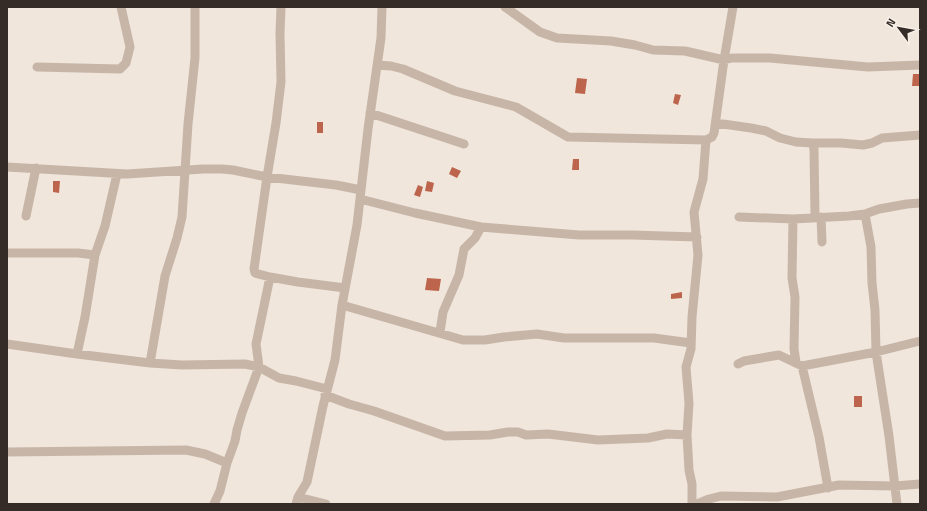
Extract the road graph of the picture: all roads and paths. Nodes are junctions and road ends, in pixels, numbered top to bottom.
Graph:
1 (121, 7) edge
2 (195, 7) edge
3 (281, 7) edge
4 (382, 7) edge
5 (505, 7) edge
6 (734, 7) edge
7 (724, 60) junction
8 (377, 65) junction
9 (920, 65) edge
10 (37, 67) dead end
11 (370, 113) junction
12 (716, 123) junction
13 (920, 135) edge
14 (706, 140) junction
15 (812, 143) junction
16 (464, 144) dead end
17 (7, 167) edge
18 (36, 168) junction
19 (185, 171) junction
20 (117, 174) junction
21 (266, 177) junction
22 (360, 195) junction
23 (920, 203) edge
24 (866, 214) junction
25 (26, 216) dead end
26 (740, 217) dead end
27 (818, 217) junction
28 (793, 219) junction
29 (481, 227) junction
30 (697, 237) junction
31 (822, 242) dead end
32 (7, 253) edge
33 (95, 255) junction
34 (270, 278) junction
35 (345, 288) junction
36 (342, 305) junction
37 (440, 332) junction
38 (920, 341) edge
39 (691, 343) junction
40 (7, 344) edge
41 (876, 352) junction
42 (77, 354) junction
43 (150, 362) junction
44 (738, 364) dead end
45 (799, 364) junction
46 (259, 367) junction
47 (326, 392) junction
48 (687, 435) junction
49 (7, 452) edge
50 (228, 463) junction
51 (920, 484) edge
52 (895, 486) junction
53 (828, 488) junction
54 (761, 500) edge
55 (297, 501) edge
56 (214, 504) edge
57 (326, 504) edge
58 (692, 504) edge
59 (697, 504) edge
60 (897, 504) edge

1 - 10 street
2 - 19 street
3 - 21 street
4 - 8 street
5 - 7 street
6 - 7 street
7 - 9 street
7 - 12 street
8 - 11 street
8 - 14 street
11 - 16 street
11 - 22 street
12 - 14 street
12 - 15 street
13 - 15 street
14 - 30 street
15 - 27 street
17 - 18 street
18 - 20 street
18 - 25 street
19 - 20 street
19 - 21 street
19 - 43 street
20 - 33 street
21 - 22 street
21 - 34 street
22 - 29 street
22 - 35 street
23 - 24 street
24 - 27 street
24 - 41 street
26 - 28 street
27 - 28 street
27 - 31 street
28 - 45 street
29 - 30 street
29 - 37 street
30 - 39 street
32 - 33 street
33 - 42 street
34 - 35 street
34 - 46 street
35 - 36 street
36 - 37 street
36 - 47 street
37 - 39 street
38 - 41 street
39 - 48 street
40 - 42 street
41 - 45 street
41 - 52 street
42 - 43 street
43 - 46 street
44 - 45 street
45 - 53 street
46 - 47 street
46 - 50 street
47 - 48 street
47 - 55 street
48 - 58 street
49 - 50 street
50 - 56 street
51 - 52 street
52 - 53 street
52 - 60 street
53 - 54 street
54 - 59 street
55 - 57 street

